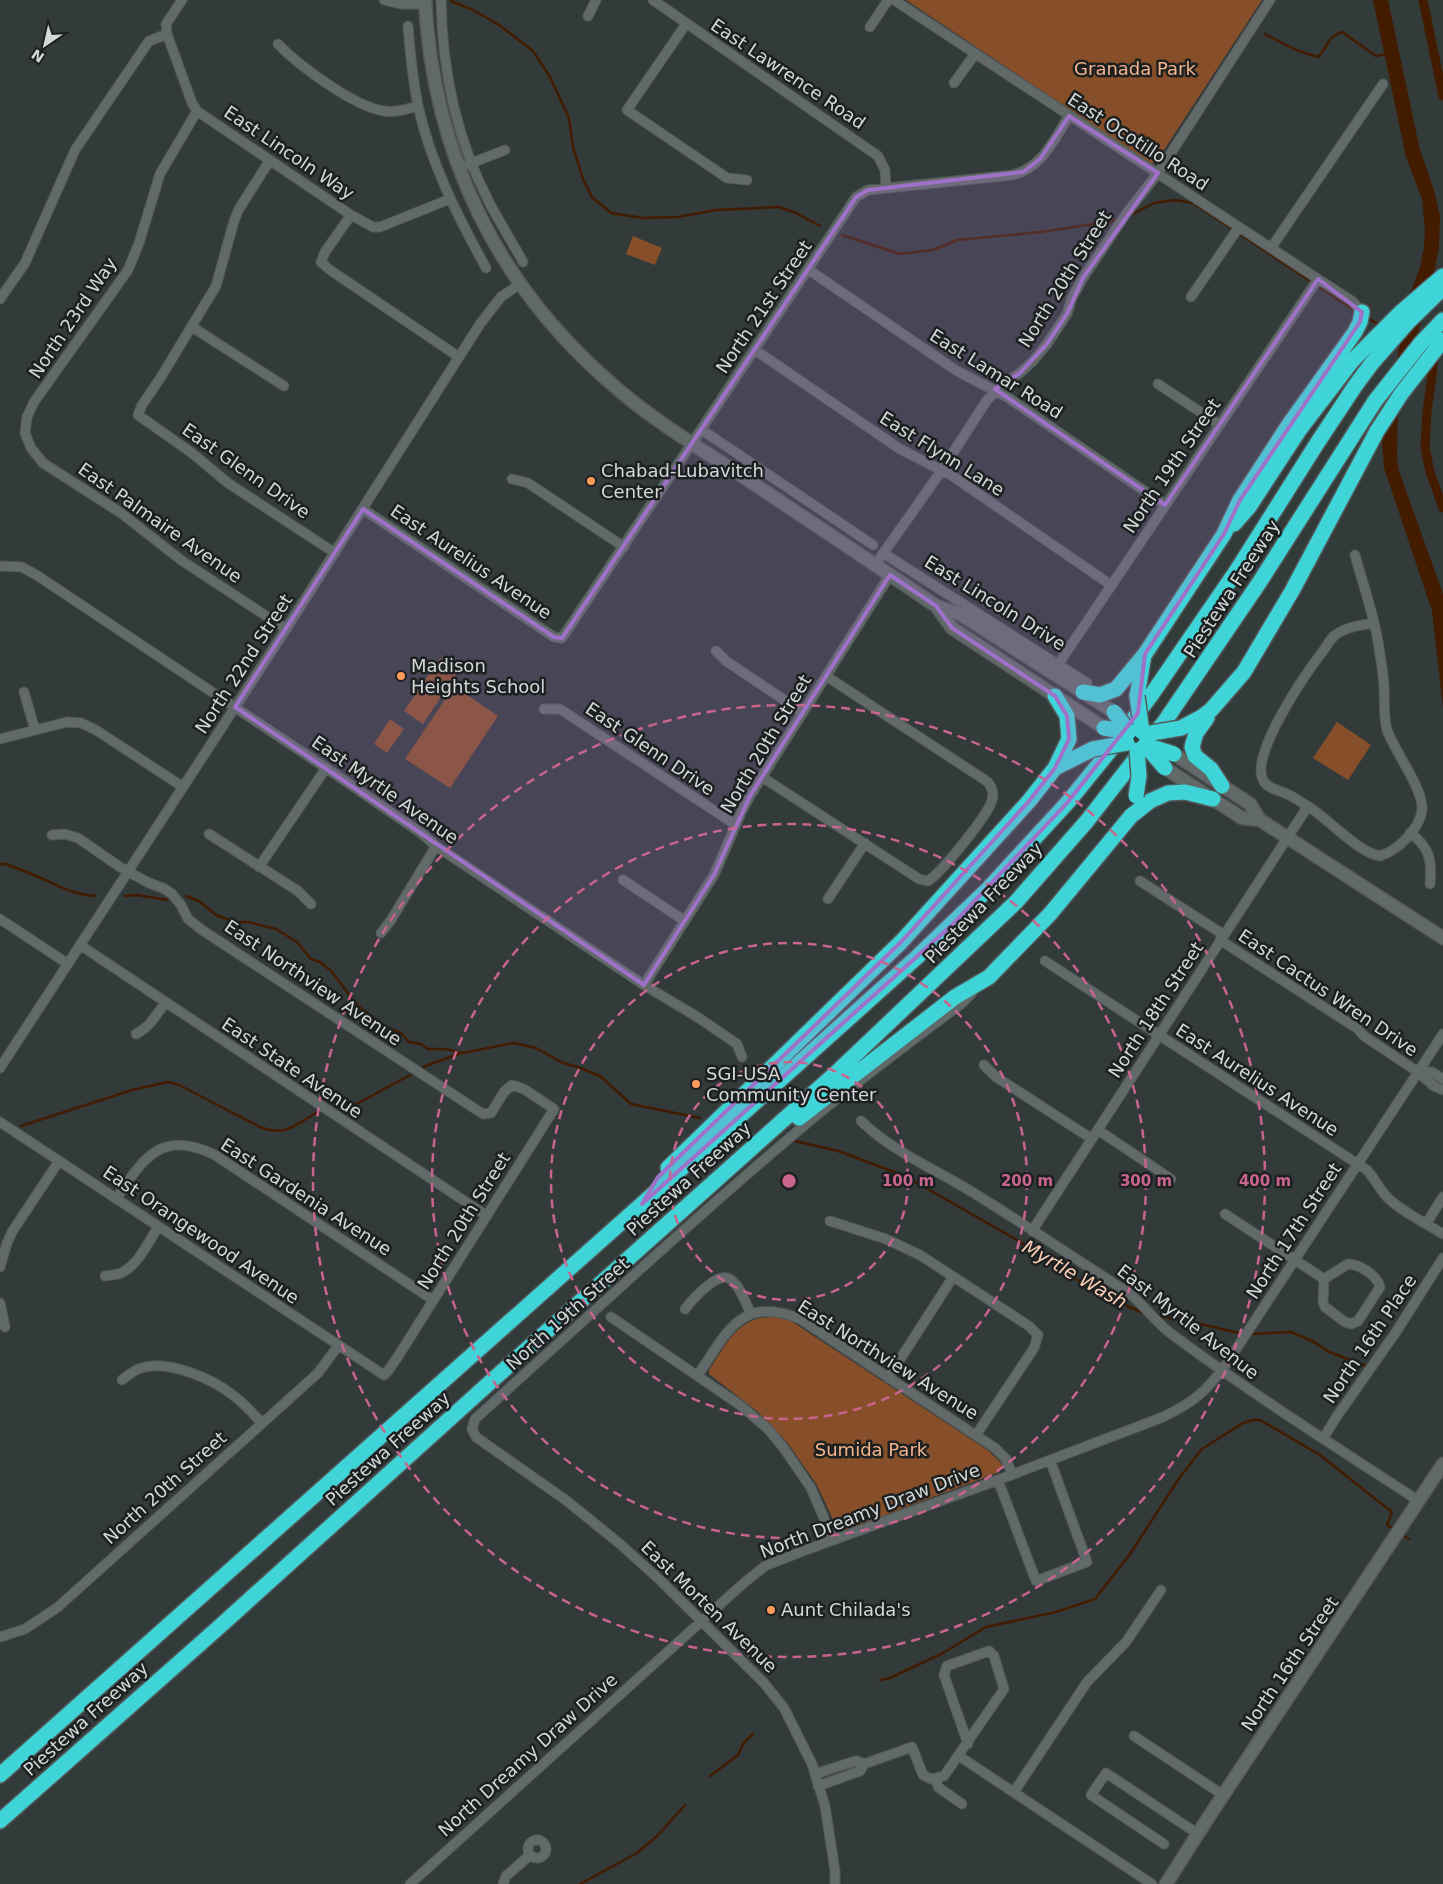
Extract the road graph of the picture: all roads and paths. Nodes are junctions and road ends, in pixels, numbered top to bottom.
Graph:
1 (182, 0) edge
2 (384, 0) edge
3 (441, 0) edge
4 (596, 0) edge
5 (653, 0) edge
6 (888, 0) edge
7 (894, 0) edge
8 (1270, 0) edge
9 (425, 2) edge
10 (588, 16) dead end
11 (686, 24) junction
12 (408, 26) dead end
13 (870, 27) dead end
14 (167, 34) junction
15 (278, 44) dead end
16 (975, 54) junction
17 (954, 83) dead end
18 (1383, 84) dead end
19 (418, 106) junction
20 (198, 111) junction
21 (1069, 116) junction
22 (505, 150) dead end
23 (270, 160) junction
24 (472, 162) junction
25 (459, 168) junction
26 (1158, 173) junction
27 (747, 180) dead end
28 (886, 188) junction
29 (450, 199) junction
30 (351, 215) junction
31 (1239, 227) junction
32 (1271, 248) junction
33 (523, 262) dead end
34 (486, 268) dead end
35 (809, 270) junction
36 (1443, 276) edge
37 (1318, 279) junction
38 (520, 284) junction
39 (1443, 288) edge
40 (1191, 297) dead end
41 (0, 299) edge
42 (1362, 312) joint
43 (1443, 320) edge
44 (192, 327) junction
45 (1443, 340) edge
46 (755, 350) junction
47 (459, 357) junction
48 (1158, 384) dead end
49 (284, 386) dead end
50 (996, 391) junction
51 (1220, 425) junction
52 (702, 430) junction
53 (25, 433) joint
54 (693, 443) junction
55 (942, 470) junction
56 (512, 479) dead end
57 (1166, 505) junction
58 (363, 509) junction
59 (1224, 534) junction
60 (874, 545) dead end
61 (624, 546) junction
62 (335, 553) junction
63 (883, 553) junction
64 (1355, 555) dead end
65 (875, 565) junction
66 (0, 566) edge
67 (890, 575) junction
68 (1111, 585) junction
69 (936, 606) junction
70 (1374, 623) junction
71 (286, 629) junction
72 (562, 638) joint
73 (716, 651) dead end
74 (1145, 654) junction
75 (1056, 668) junction
76 (826, 676) junction
77 (1085, 687) junction
78 (24, 692) dead end
79 (1055, 696) junction
80 (235, 707) junction
81 (544, 709) dead end
82 (1211, 710) junction
83 (802, 712) junction
84 (1114, 712) joint
85 (1104, 728) joint
86 (34, 730) junction
87 (0, 739) edge
88 (1138, 739) junction
89 (1174, 754) joint
90 (326, 768) junction
91 (1056, 768) junction
92 (1165, 768) joint
93 (762, 777) junction
94 (1222, 786) junction
95 (183, 787) junction
96 (1213, 799) junction
97 (1308, 806) junction
98 (1131, 816) junction
99 (1260, 820) junction
100 (736, 825) junction
101 (1410, 833) junction
102 (209, 834) dead end
103 (52, 835) dead end
104 (1287, 837) junction
105 (864, 843) junction
106 (436, 846) junction
107 (259, 867) junction
108 (128, 871) junction
109 (623, 880) dead end
110 (1140, 881) dead end
111 (1430, 884) dead end
112 (828, 899) dead end
113 (311, 904) dead end
114 (0, 919) edge
115 (685, 921) junction
116 (381, 933) dead end
117 (1222, 938) junction
118 (1443, 938) edge
119 (80, 945) junction
120 (1045, 961) dead end
121 (68, 964) junction
122 (989, 977) junction
123 (644, 985) junction
124 (165, 1003) junction
125 (136, 1034) dead end
126 (1443, 1034) edge
127 (1160, 1036) junction
128 (742, 1056) dead end
129 (984, 1065) dead end
130 (0, 1068) edge
131 (1418, 1072) junction
132 (1443, 1079) edge
133 (1443, 1090) edge
134 (554, 1109) joint
135 (861, 1121) dead end
136 (0, 1122) edge
137 (1098, 1130) junction
138 (1092, 1139) junction
139 (59, 1161) junction
140 (1357, 1164) junction
141 (1171, 1178) dead end
142 (1443, 1197) edge
143 (116, 1199) junction
144 (642, 1204) junction
145 (1225, 1214) dead end
146 (487, 1216) junction
147 (830, 1220) dead end
148 (670, 1221) junction
149 (1426, 1224) junction
150 (158, 1227) junction
151 (1032, 1231) junction
152 (1443, 1234) edge
153 (1443, 1258) edge
154 (1295, 1259) junction
155 (0, 1267) edge
156 (105, 1276) dead end
157 (953, 1277) junction
158 (1324, 1279) junction
159 (433, 1300) junction
160 (0, 1303) edge
161 (685, 1309) dead end
162 (751, 1314) junction
163 (610, 1317) dead end
164 (5, 1327) dead end
165 (338, 1346) junction
166 (1221, 1370) junction
167 (384, 1375) joint
168 (698, 1376) junction
169 (888, 1378) junction
170 (122, 1380) dead end
171 (262, 1423) junction
172 (472, 1429) joint
173 (976, 1435) junction
174 (1323, 1439) junction
175 (1050, 1460) junction
176 (1443, 1464) edge
177 (1012, 1474) junction
178 (998, 1480) junction
179 (1419, 1501) junction
180 (834, 1539) junction
181 (1162, 1590) dead end
182 (702, 1621) junction
183 (0, 1636) edge
184 (1134, 1736) dead end
185 (968, 1744) junction
186 (959, 1756) junction
187 (864, 1764) junction
188 (815, 1774) junction
189 (0, 1775) edge
190 (936, 1778) junction
191 (818, 1786) junction
192 (1014, 1792) junction
193 (1223, 1795) junction
194 (962, 1804) dead end
195 (0, 1821) edge
196 (1198, 1834) junction
197 (1164, 1844) dead end
198 (530, 1855) dead end
199 (835, 1871) junction
200 (410, 1884) edge
201 (503, 1884) edge
202 (835, 1884) edge
203 (842, 1884) edge
204 (1152, 1884) edge
205 (1166, 1884) edge

1 - 14 street, East Lincoln Way
2 - 9 street
3 - 24 street
4 - 10 street
5 - 11 street, East Lawrence Road
6 - 13 street
7 - 16 street, East Ocotillo Road
8 - 26 street, North 20th Street
9 - 25 main road
11 - 27 street
11 - 28 street, East Lawrence Road
12 - 19 street
14 - 20 street, East Lincoln Way
14 - 41 street
15 - 19 street
16 - 17 street
16 - 21 street, East Ocotillo Road
18 - 32 street
19 - 29 street
20 - 23 street, East Lincoln Way
20 - 53 street, North 23rd Way
21 - 26 street, East Ocotillo Road
21 - 28 street, North 21st Street
22 - 24 street
23 - 30 street, East Lincoln Way
23 - 44 street
24 - 25 street
24 - 33 street
25 - 38 main road
26 - 31 street, East Ocotillo Road
26 - 50 street, North 20th Street
28 - 35 street, North 21st Street
29 - 30 street, East Lincoln Way
29 - 34 street
30 - 47 street
31 - 32 street, East Ocotillo Road
31 - 40 street
32 - 37 street, East Ocotillo Road
35 - 46 street, North 21st Street
35 - 50 street, East Lamar Road
36 - 59 highway
37 - 42 street, East Ocotillo Road
37 - 51 street, North 19th Street
38 - 47 street, North 22nd Street
38 - 54 main road
39 - 144 highway, Piestewa Freeway
42 - 59 highway
43 - 148 highway, Piestewa Freeway
44 - 49 street
44 - 62 street, East Glenn Drive
45 - 82 highway
46 - 52 street, North 21st Street
46 - 55 street, East Flynn Lane
47 - 58 street, North 22nd Street
48 - 51 street
50 - 55 street, North 20th Street
50 - 57 street, East Lamar Road
51 - 57 street, North 19th Street
52 - 54 street, North 21st Street
52 - 60 street
53 - 71 street, East Palmaire Avenue
54 - 61 street, North 21st Street
54 - 65 main road
55 - 63 street, North 20th Street
55 - 68 street, East Flynn Lane
56 - 61 street
57 - 68 street, North 19th Street
58 - 62 street, North 22nd Street
58 - 72 street, East Aurelius Avenue
59 - 74 highway
61 - 72 street, North 21st Street
62 - 71 street, North 22nd Street
63 - 65 street, North 20th Street
63 - 75 street, East Lincoln Drive
64 - 70 street
65 - 67 main road
66 - 80 street, East Myrtle Avenue
67 - 69 main road
67 - 76 street, North 20th Street
68 - 75 street, North 19th Street
69 - 75 main road
69 - 79 main road
70 - 97 street
70 - 101 street
71 - 80 street, North 22nd Street
73 - 83 street
74 - 77 highway
74 - 88 highway, bridge
75 - 77 main road
76 - 83 street, North 20th Street
76 - 105 street
77 - 84 main road
78 - 86 street
79 - 85 main road
79 - 91 highway
80 - 90 street, East Myrtle Avenue
80 - 95 street, North 22nd Street
81 - 100 street, East Glenn Drive
82 - 88 highway, bridge
82 - 94 highway
83 - 93 street, North 20th Street
84 - 88 highway, bridge
85 - 88 highway, bridge
86 - 87 street
86 - 95 street
88 - 89 highway, bridge
88 - 91 highway, bridge
88 - 92 highway, bridge
88 - 98 highway, bridge
89 - 94 main road
90 - 106 street, East Myrtle Avenue
90 - 107 street
91 - 144 highway
92 - 96 main road
93 - 100 street, North 20th Street
93 - 105 street
94 - 99 main road
95 - 108 street, North 22nd Street
96 - 98 highway
96 - 99 main road
97 - 101 street
97 - 104 street, North 18th Street
98 - 122 highway
99 - 104 main road
100 - 115 street, North 20th Street
101 - 111 street
102 - 107 street
103 - 108 street, East Northview Avenue
104 - 117 street, North 18th Street
104 - 118 main road
105 - 112 street
106 - 116 street
106 - 123 street, East Myrtle Avenue
107 - 113 street
108 - 119 street, North 22nd Street
108 - 134 street, East Northview Avenue
109 - 115 street
110 - 117 street, East Cactus Wren Drive
114 - 121 street
115 - 123 street, North 20th Street
117 - 127 street, North 18th Street
117 - 131 street, East Cactus Wren Drive
119 - 121 street, North 22nd Street
119 - 124 street, East State Avenue
120 - 127 street, East Aurelius Avenue
121 - 130 street, North 22nd Street
122 - 148 highway
122 - 172 street, North 19th Street
123 - 128 street, East Myrtle Avenue
124 - 125 street
124 - 146 street, East State Avenue
126 - 131 street, North 17th Street
127 - 137 street, North 18th Street
127 - 140 street, East Aurelius Avenue
129 - 138 street
131 - 132 street, East Cactus Wren Drive
131 - 133 street, East Cactus Wren Drive
131 - 140 street, North 17th Street
134 - 146 street, North 20th Street
135 - 151 street, East Myrtle Avenue
136 - 139 street, East Orangewood Avenue
137 - 138 street, North 18th Street
137 - 141 street
138 - 151 street, North 18th Street
139 - 143 street, East Orangewood Avenue
139 - 155 street
140 - 149 street, East Aurelius Avenue
140 - 154 street, North 17th Street
142 - 149 street
143 - 150 street, East Orangewood Avenue
143 - 159 street, East Gardenia Avenue
144 - 189 highway, Piestewa Freeway
145 - 154 street
146 - 159 street, North 20th Street
147 - 157 street
148 - 195 highway, Piestewa Freeway
149 - 152 street, East Aurelius Avenue
150 - 156 street
150 - 165 street, East Orangewood Avenue
151 - 166 street, East Myrtle Avenue
153 - 174 street, North 16th Place
154 - 158 street
154 - 166 street, North 17th Street
157 - 169 street
157 - 173 street
158 - 158 street
159 - 167 street, North 20th Street
160 - 164 street
161 - 162 street
162 - 168 street, East Northview Avenue
162 - 169 street, East Northview Avenue
163 - 168 street
165 - 167 street, East Orangewood Avenue
165 - 171 street, North 20th Street
166 - 174 street, East Myrtle Avenue
166 - 175 street, North Dreamy Draw Drive
168 - 180 street
169 - 173 street, East Northview Avenue
170 - 171 street
171 - 183 street, North 20th Street
172 - 182 street, East Morten Avenue
173 - 177 street, East Northview Avenue
174 - 179 street, East Myrtle Avenue
175 - 177 street, North Dreamy Draw Drive
175 - 178 street
176 - 179 main road, North 16th Street
177 - 178 street, North Dreamy Draw Drive
178 - 180 street, North Dreamy Draw Drive
179 - 193 main road, North 16th Street
180 - 182 street, North Dreamy Draw Drive
181 - 192 street
182 - 188 street, East Morten Avenue
182 - 200 street, North Dreamy Draw Drive
184 - 193 street
185 - 185 street
185 - 186 street
186 - 190 street
186 - 192 street
187 - 188 street
187 - 190 street
187 - 191 street
188 - 191 street, East Morten Avenue
190 - 194 street
191 - 199 street, East Morten Avenue
192 - 204 street
193 - 196 main road, North 16th Street
196 - 197 street
196 - 205 main road, North 16th Street
198 - 201 street
199 - 202 street, East Morten Avenue
199 - 203 street, East Morten Avenue

